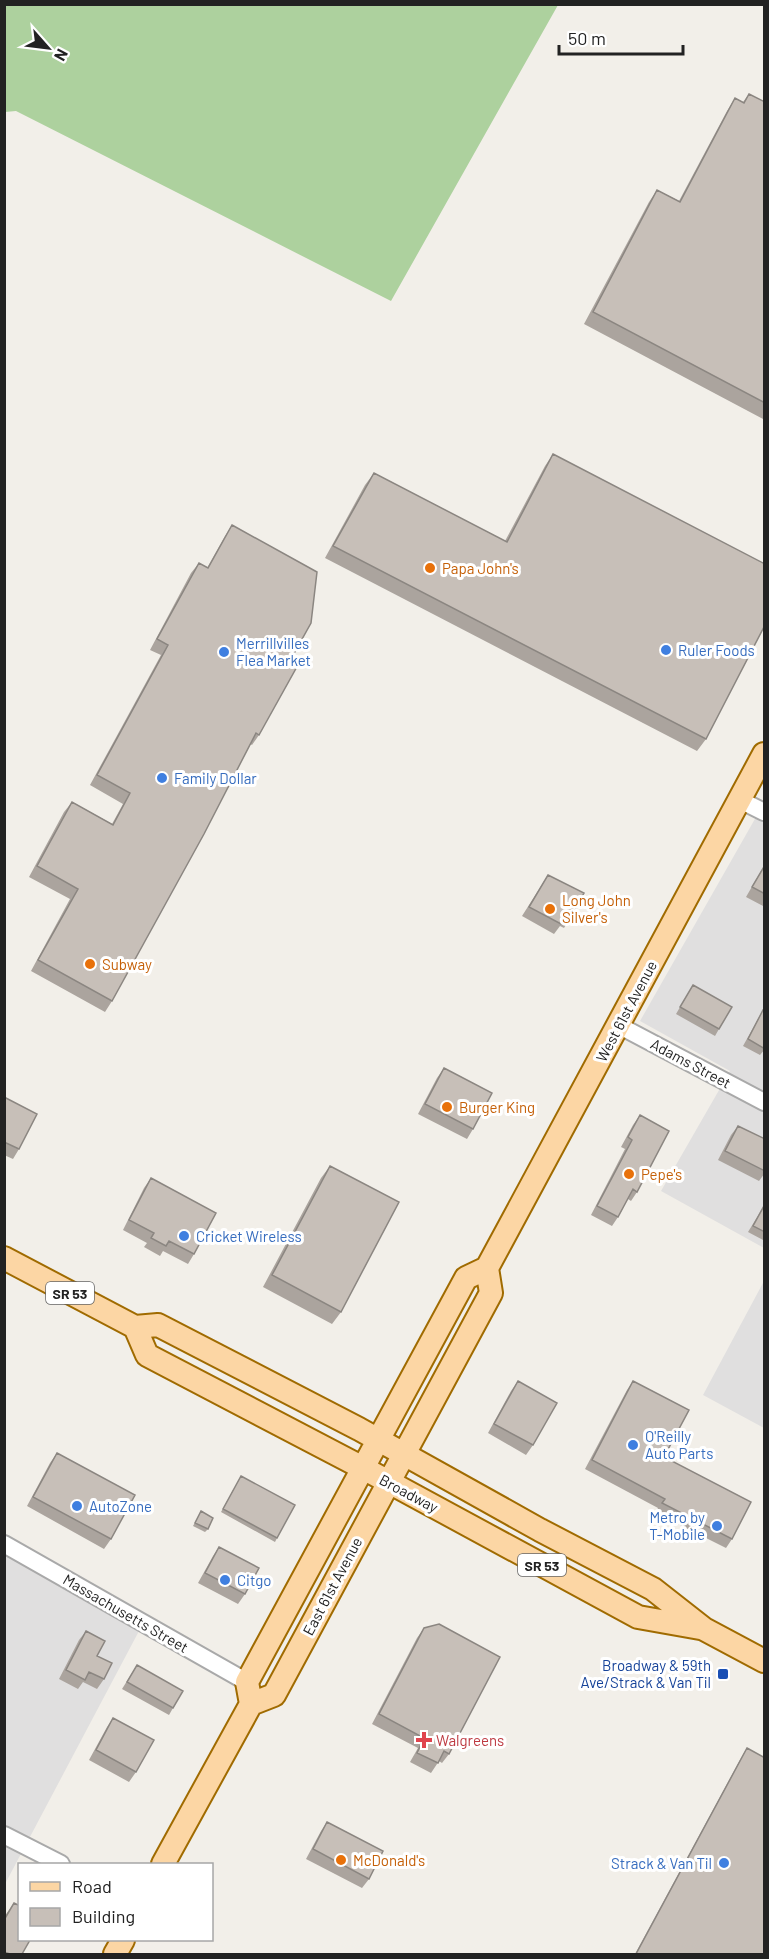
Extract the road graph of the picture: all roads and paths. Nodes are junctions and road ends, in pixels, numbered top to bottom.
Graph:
1 (765, 754) edge
2 (740, 800) junction
3 (765, 812) edge
4 (618, 1025) junction
5 (765, 1102) edge
6 (4, 1258) edge
7 (487, 1268) junction
8 (135, 1327) junction
9 (378, 1440) junction
10 (403, 1455) junction
11 (363, 1468) junction
12 (388, 1482) junction
13 (4, 1544) edge
14 (704, 1629) junction
15 (765, 1661) edge
16 (249, 1693) junction
17 (4, 1835) edge
18 (59, 1863) edge
19 (164, 1863) edge

1 - 2 main road, West 61st Avenue
2 - 3 street
2 - 4 main road, West 61st Avenue
4 - 5 street, Adams Street
4 - 7 main road, West 61st Avenue
6 - 8 main road, Broadway / SR 53
7 - 9 main road, West 61st Avenue
7 - 10 main road
8 - 9 main road, Broadway / SR 53
8 - 11 main road, Broadway / SR 53
9 - 10 main road, Broadway / SR 53
9 - 11 main road, West 61st Avenue
10 - 12 main road, East 61st Avenue
10 - 14 main road, Broadway / SR 53
11 - 12 main road, Broadway / SR 53
11 - 16 main road, East 61st Avenue
12 - 14 main road, Broadway / SR 53
12 - 16 main road, East 61st Avenue
13 - 16 street, Massachusetts Street
14 - 15 main road, Broadway / SR 53
16 - 19 main road, East 61st Avenue
17 - 18 street

